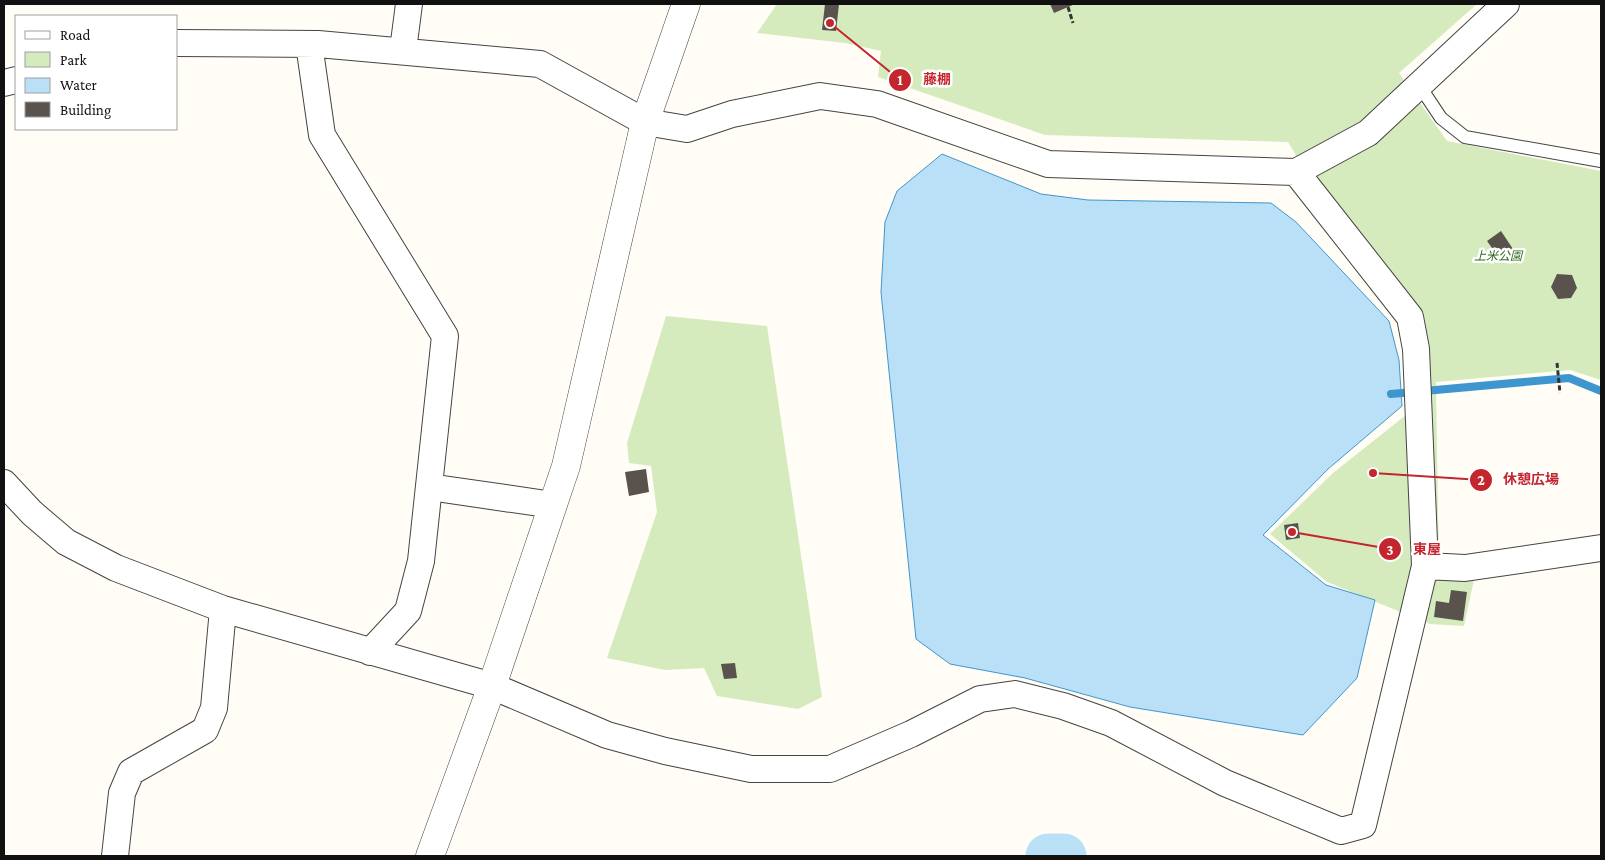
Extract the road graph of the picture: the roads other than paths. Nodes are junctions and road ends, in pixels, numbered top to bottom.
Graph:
1 (409, 4) edge
2 (686, 4) edge
3 (1506, 4) edge
4 (178, 43) edge
5 (309, 44) junction
6 (403, 50) junction
7 (1420, 86) junction
8 (645, 122) junction
9 (1601, 161) edge
10 (1296, 172) junction
11 (4, 484) edge
12 (429, 487) junction
13 (553, 505) junction
14 (1601, 548) edge
15 (1425, 566) junction
16 (223, 609) junction
17 (370, 652) junction
18 (492, 686) junction
19 (115, 856) edge
20 (430, 856) edge

1 - 6 street
2 - 8 street
3 - 7 street
4 - 5 street
5 - 6 street
5 - 12 street
6 - 8 street
7 - 9 lane
7 - 10 street
8 - 10 street
8 - 13 street
10 - 15 street
11 - 16 street
12 - 13 street
12 - 17 street
13 - 18 street
14 - 15 street
15 - 18 street
16 - 17 street
16 - 19 street
17 - 18 street
18 - 20 street

